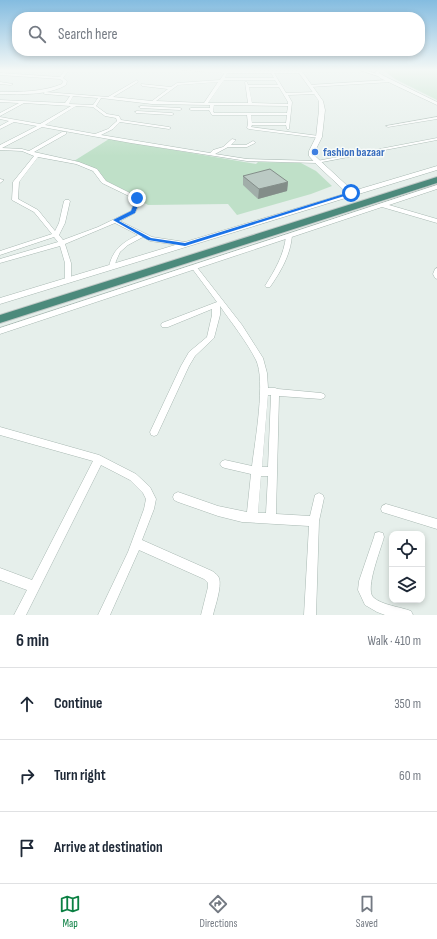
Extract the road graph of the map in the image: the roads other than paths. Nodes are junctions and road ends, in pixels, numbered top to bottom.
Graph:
1 (70, 99) edge
2 (99, 99) edge
3 (115, 99) edge
4 (157, 99) edge
5 (209, 99) edge
6 (249, 99) edge
7 (288, 99) edge
8 (319, 99) edge
9 (426, 99) edge
10 (0, 101) edge
11 (25, 102) junction
12 (152, 103) junction
13 (67, 104) junction
14 (184, 104) junction
15 (205, 104) junction
16 (212, 104) junction
17 (250, 104) junction
18 (437, 104) edge
19 (76, 105) junction
20 (290, 105) junction
21 (94, 106) junction
22 (141, 107) dead end
23 (180, 109) junction
24 (191, 109) dead end
25 (211, 109) junction
26 (137, 112) dead end
27 (164, 114) junction
28 (172, 114) junction
29 (249, 114) junction
30 (288, 114) junction
31 (0, 116) edge
32 (168, 118) dead end
33 (437, 118) edge
34 (14, 120) junction
35 (119, 121) junction
36 (165, 122) dead end
37 (287, 124) junction
38 (42, 125) junction
39 (152, 126) junction
40 (250, 126) junction
41 (388, 126) dead end
42 (161, 127) junction
43 (0, 128) edge
44 (169, 128) dead end
45 (288, 132) junction
46 (64, 133) dead end
47 (247, 134) dead end
48 (95, 135) junction
49 (319, 137) junction
50 (437, 139) edge
51 (234, 140) dead end
52 (253, 142) dead end
53 (227, 146) junction
54 (0, 148) edge
55 (30, 153) junction
56 (211, 154) junction
57 (37, 156) junction
58 (317, 162) junction
59 (437, 168) edge
60 (437, 175) edge
61 (437, 180) edge
62 (437, 187) edge
63 (351, 193) junction
64 (67, 201) dead end
65 (382, 205) junction
66 (116, 220) junction
67 (437, 221) edge
68 (56, 235) junction
69 (141, 236) junction
70 (289, 236) junction
71 (62, 243) junction
72 (185, 244) junction
73 (0, 253) edge
74 (0, 261) edge
75 (112, 267) junction
76 (194, 267) junction
77 (437, 270) edge
78 (437, 277) edge
79 (68, 280) junction
80 (268, 286) dead end
81 (0, 301) edge
82 (219, 304) junction
83 (0, 313) edge
84 (0, 319) edge
85 (165, 325) dead end
86 (0, 331) edge
87 (264, 391) junction
88 (275, 391) junction
89 (321, 396) dead end
90 (0, 431) edge
91 (154, 432) dead end
92 (99, 460) junction
93 (225, 464) dead end
94 (256, 471) junction
95 (272, 472) junction
96 (178, 496) dead end
97 (319, 498) dead end
98 (386, 509) dead end
99 (252, 518) junction
100 (271, 518) junction
101 (314, 522) junction
102 (437, 524) edge
103 (380, 537) dead end
104 (136, 543) junction
105 (0, 574) edge
106 (35, 587) junction
107 (20, 615) edge
108 (104, 615) edge
109 (207, 615) edge
110 (310, 615) edge
111 (407, 615) edge

1 - 13 street
2 - 21 street
3 - 12 street
4 - 12 street
5 - 15 street
6 - 17 street
7 - 20 street
8 - 49 street
9 - 18 street
10 - 11 street
11 - 13 street
11 - 31 street
12 - 14 street
13 - 19 street
14 - 15 street
14 - 23 street
15 - 16 street
16 - 17 street
16 - 25 street
17 - 20 street
19 - 21 street
19 - 38 street
20 - 30 street
21 - 35 street
22 - 23 street
23 - 28 street
24 - 25 street
25 - 29 street
26 - 27 street
27 - 28 street
27 - 39 street
28 - 32 street
29 - 30 street
29 - 40 street
30 - 37 street
31 - 34 street
33 - 41 street
34 - 38 street
34 - 43 street
35 - 39 street
35 - 48 street
36 - 42 street
37 - 40 street
37 - 45 street
38 - 48 street
38 - 54 street
39 - 42 street
40 - 45 street
40 - 47 street
42 - 44 street
45 - 49 street
46 - 55 street
48 - 56 street
49 - 58 street
50 - 58 street
51 - 53 street
52 - 53 street
53 - 56 street
54 - 55 street
55 - 57 street
56 - 58 street
57 - 66 street
57 - 68 street
58 - 63 street
59 - 63 street
60 - 83 highway
61 - 84 highway
62 - 65 street
63 - 72 street
64 - 68 street
65 - 67 street
65 - 70 street
66 - 69 street
66 - 71 street
68 - 71 street
68 - 73 street
69 - 72 street
69 - 75 street
70 - 76 street
70 - 80 street
71 - 74 street
71 - 79 street
72 - 75 street
75 - 79 street
76 - 82 street
76 - 86 street
77 - 78 street
79 - 81 street
82 - 85 street
82 - 87 street
82 - 91 street
87 - 88 street
87 - 94 street
88 - 89 street
88 - 95 street
90 - 92 street
92 - 104 street
92 - 106 street
93 - 94 street
94 - 95 street
94 - 99 street
95 - 100 street
96 - 99 street
97 - 101 street
98 - 102 street
99 - 100 street
100 - 101 street
101 - 110 street
103 - 111 street
104 - 108 street
104 - 109 street
105 - 106 street
106 - 107 street

